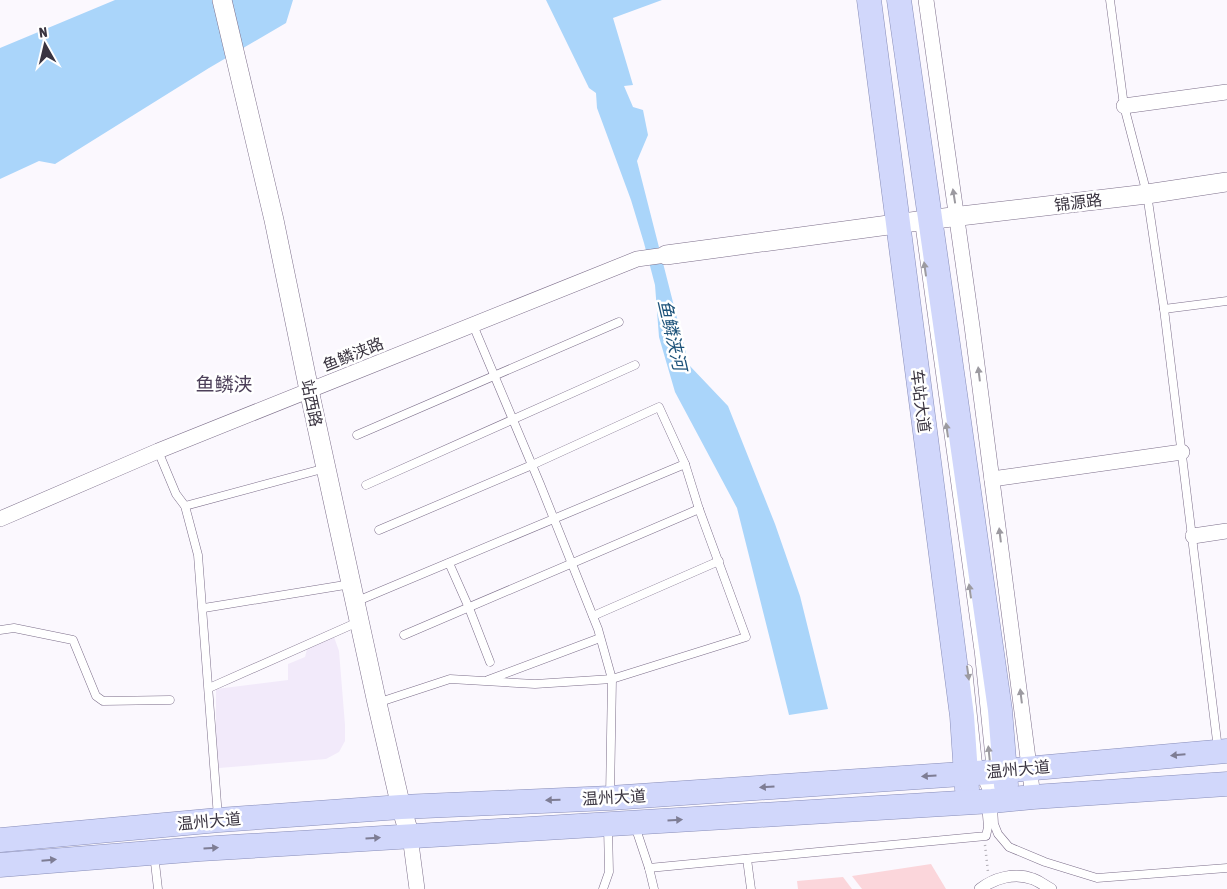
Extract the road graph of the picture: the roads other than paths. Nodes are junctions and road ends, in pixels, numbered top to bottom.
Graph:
1 (222, 0) edge
2 (868, 0) edge
3 (899, 0) edge
4 (926, 0) edge
5 (1110, 0) edge
6 (1227, 92) edge
7 (1124, 106) junction
8 (1227, 182) edge
9 (1146, 194) junction
10 (957, 216) junction
11 (912, 220) junction
12 (666, 255) joint
13 (1227, 301) edge
14 (1164, 310) junction
15 (619, 322) dead end
16 (473, 325) junction
17 (635, 365) dead end
18 (494, 376) junction
19 (309, 390) junction
20 (513, 420) junction
21 (357, 435) dead end
22 (158, 451) junction
23 (1182, 452) junction
24 (685, 464) junction
25 (532, 465) junction
26 (326, 468) junction
27 (992, 479) junction
28 (366, 485) dead end
29 (185, 506) junction
30 (699, 510) junction
31 (0, 519) edge
32 (554, 519) junction
33 (379, 530) dead end
34 (1227, 531) edge
35 (1192, 536) junction
36 (719, 561) junction
37 (449, 563) junction
38 (572, 565) junction
39 (353, 593) junction
40 (204, 608) junction
41 (469, 608) junction
42 (593, 616) junction
43 (359, 621) junction
44 (0, 630) edge
45 (404, 635) dead end
46 (600, 638) junction
47 (490, 662) dead end
48 (967, 662) dead end
49 (612, 679) junction
50 (484, 681) junction
51 (209, 688) junction
52 (170, 700) dead end
53 (377, 703) junction
54 (1223, 751) edge
55 (1030, 768) junction
56 (985, 772) junction
57 (1227, 784) edge
58 (1033, 797) junction
59 (610, 798) junction
60 (989, 801) junction
61 (401, 807) junction
62 (219, 820) junction
63 (633, 822) junction
64 (608, 824) junction
65 (410, 836) junction
66 (0, 840) edge
67 (154, 852) junction
68 (747, 859) junction
69 (0, 865) edge
70 (649, 868) junction
71 (1227, 868) edge
72 (158, 889) edge
73 (417, 889) edge
74 (603, 889) edge
75 (654, 889) edge
76 (751, 889) edge
77 (980, 889) edge
78 (1051, 889) edge

1 - 19 street, 站西路
2 - 11 main road, 车站大道
3 - 11 main road, 车站大道
10 -> 4 street
5 - 7 lane
6 - 7 street
7 - 9 lane
8 - 9 street, 锦源路
9 - 10 street, 锦源路
9 - 14 lane
10 - 11 street, 锦源路
27 -> 10 street
11 - 12 street, 锦源路
11 - 56 main road, 车站大道
56 -> 11 main road, 车站大道
12 - 16 street, 鱼鳞浃路
13 - 14 lane
14 - 23 lane
15 - 18 lane
16 - 18 lane
16 - 19 street, 鱼鳞浃路
17 - 20 lane
18 - 20 lane
18 - 21 lane
19 - 22 street, 鱼鳞浃路
19 - 26 street, 站西路
20 - 25 lane
20 - 28 lane
22 - 29 lane
22 - 31 street, 鱼鳞浃路
23 - 27 street
23 - 35 lane
24 - 25 lane
24 - 30 lane
24 - 32 lane
25 - 32 lane
25 - 33 lane
26 - 29 lane
26 - 39 street, 站西路
55 -> 27 street
29 - 40 lane
30 - 36 lane
30 - 38 lane
32 - 37 lane
32 - 38 lane
34 - 35 street
35 - 54 lane
36 - 42 lane
36 - 49 lane
37 - 39 lane
37 - 41 lane
38 - 41 lane
38 - 42 lane
39 - 40 lane
39 - 43 street, 站西路
40 - 51 lane
41 - 45 lane
41 - 47 lane
42 - 46 lane
43 - 51 lane
43 - 53 street, 站西路
44 - 52 lane
46 - 49 lane
46 - 50 lane
48 -> 56 lane
49 - 50 lane
49 - 59 lane
50 - 53 lane
51 - 62 lane
53 - 61 street, 站西路
54 -> 55 main road, 温州大道
55 - 56 main road, 温州大道
55 - 58 street
56 -> 59 main road, 温州大道
56 - 60 main road, 车站大道
56 - 60 main road, 车站大道
57 - 58 main road, 温州大道
58 - 60 main road, 温州大道
59 -> 61 main road, 温州大道
63 -> 60 main road, 温州大道
60 - 68 lane
60 - 71 lane
61 - 62 main road, 温州大道
61 - 65 street, 站西路
62 - 66 main road, 温州大道
63 - 64 main road, 温州大道
63 - 70 lane
64 - 65 main road, 温州大道
64 - 74 lane
67 -> 65 main road, 温州大道
65 - 73 street
69 -> 67 main road, 温州大道
67 - 72 lane
68 - 70 lane
68 - 76 lane
70 - 75 lane
77 - 78 street

